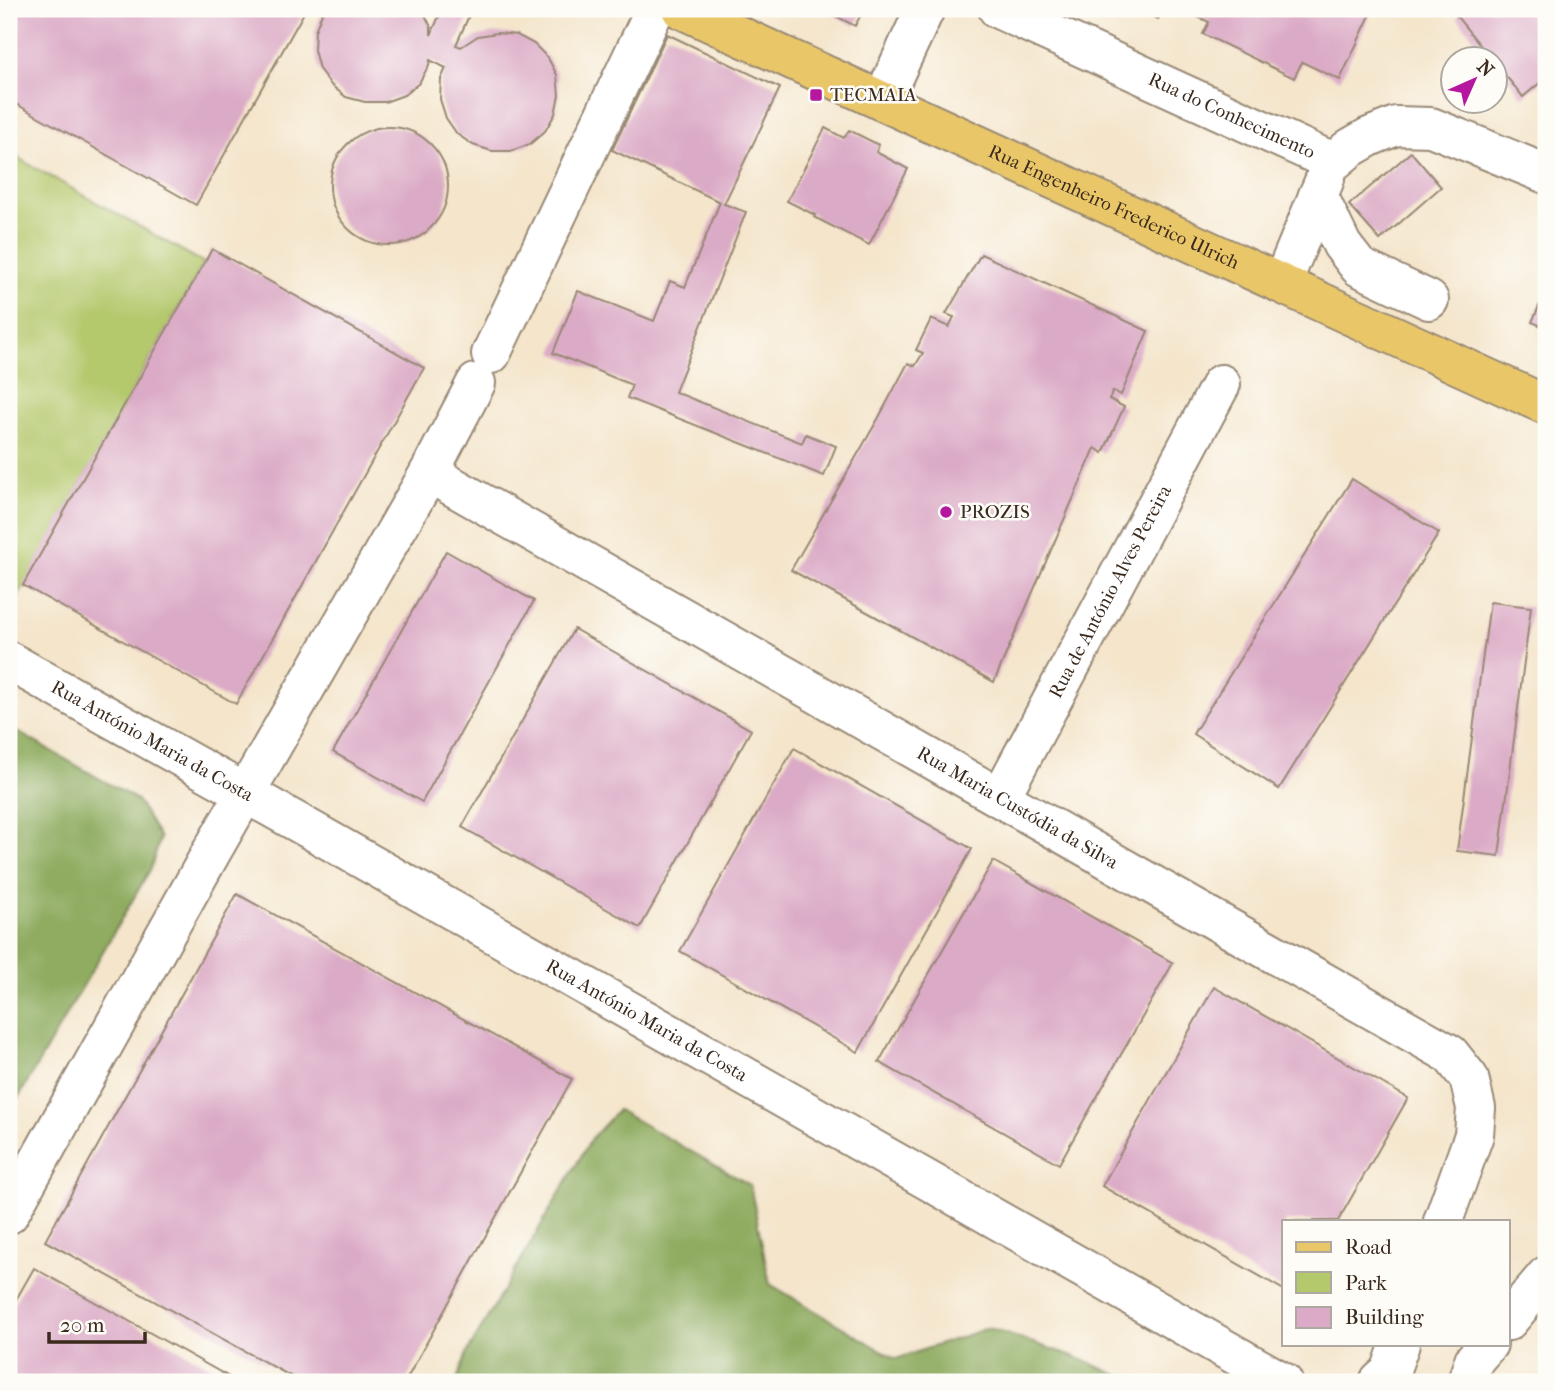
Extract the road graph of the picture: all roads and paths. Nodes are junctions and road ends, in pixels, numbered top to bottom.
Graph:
1 (655, 9) edge
2 (681, 9) edge
3 (925, 9) edge
4 (998, 9) edge
5 (882, 101) junction
6 (1546, 174) edge
7 (1325, 178) junction
8 (1282, 283) junction
9 (1429, 300) dead end
10 (1221, 384) dead end
11 (1546, 405) edge
12 (429, 473) junction
13 (9, 661) edge
14 (245, 792) junction
15 (1000, 798) junction
16 (9, 1214) edge
17 (1443, 1220) edge
18 (1546, 1276) edge
19 (1510, 1319) edge
20 (1399, 1346) edge
21 (1486, 1346) edge
22 (1283, 1382) edge
23 (1379, 1382) edge
24 (1467, 1382) edge

1 - 12 street
2 - 5 main road, Rua Engenheiro Frederico Ulrich
3 - 5 street
4 - 7 street, Rua do Conhecimento
5 - 8 main road, Rua Engenheiro Frederico Ulrich
6 - 7 street, Rua do Conhecimento
7 - 8 street
7 - 9 street
8 - 11 main road, Rua Engenheiro Frederico Ulrich
10 - 15 street, Rua de António Alves Pereira
12 - 14 street
12 - 15 street, Rua Maria Custódia da Silva
13 - 14 street, Rua António Maria da Costa
14 - 16 street
14 - 22 street, Rua António Maria da Costa
15 - 17 street, Rua Maria Custódia da Silva
18 - 19 street
20 - 23 street
21 - 24 street

